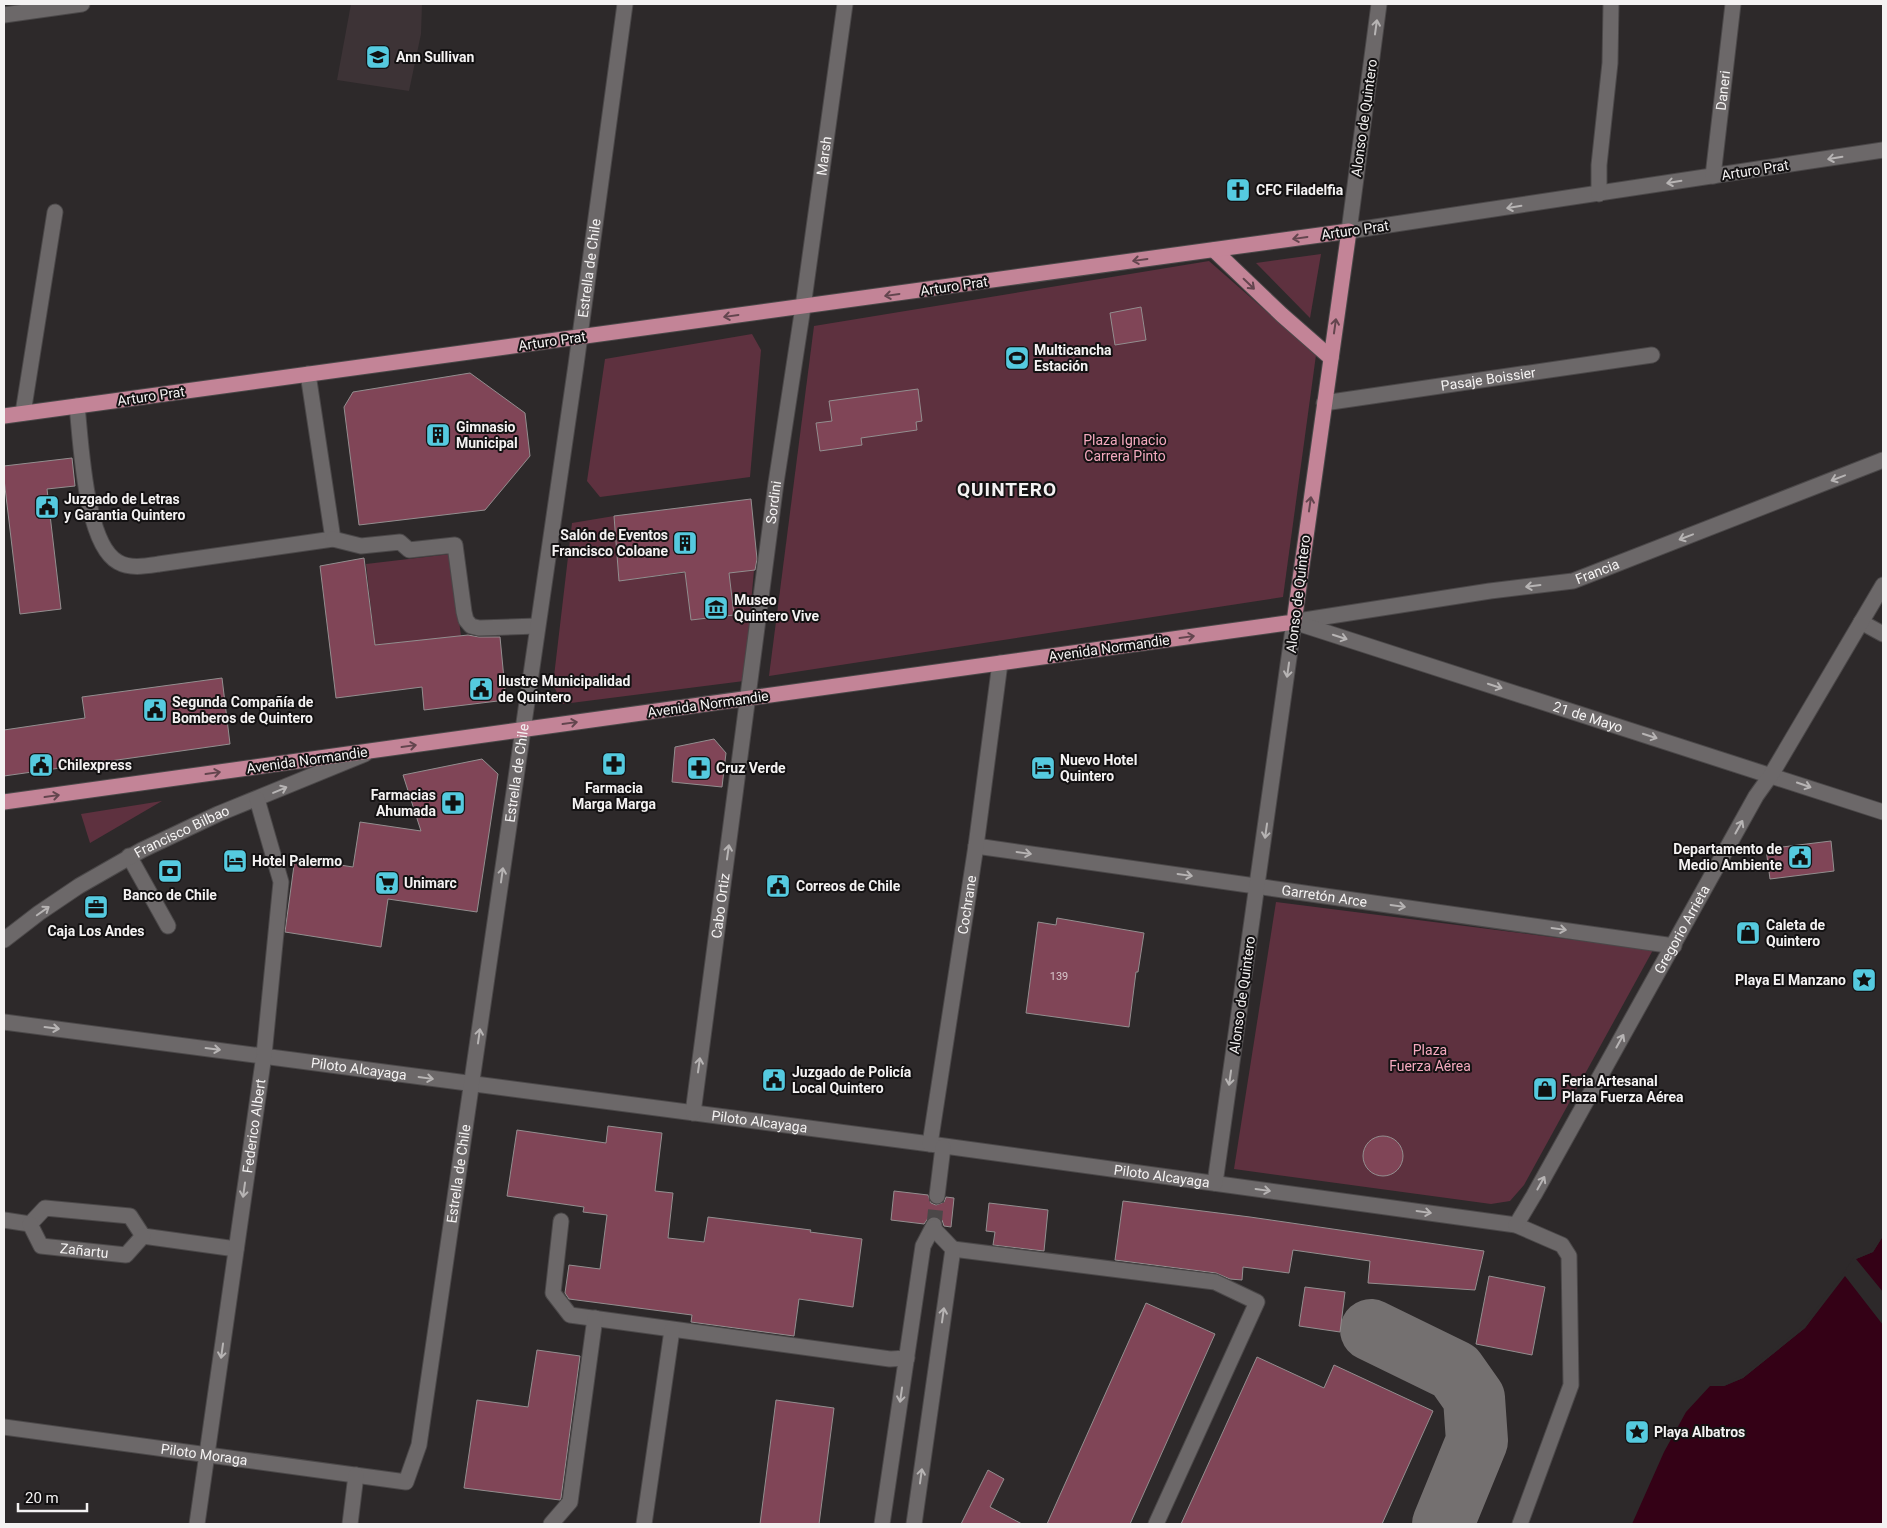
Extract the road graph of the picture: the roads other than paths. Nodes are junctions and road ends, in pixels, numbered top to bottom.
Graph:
1 (82, 4) edge
2 (626, 4) edge
3 (845, 4) edge
4 (1380, 4) edge
5 (1611, 4) edge
6 (1733, 4) edge
7 (4, 15) edge
8 (1883, 150) edge
9 (1713, 176) junction
10 (1599, 194) junction
11 (55, 212) dead end
12 (1349, 232) junction
13 (1214, 250) junction
14 (803, 307) junction
15 (580, 337) junction
16 (1652, 355) dead end
17 (1331, 358) junction
18 (308, 374) junction
19 (1324, 403) junction
20 (77, 406) junction
21 (23, 413) junction
22 (4, 416) edge
23 (1883, 460) edge
24 (333, 538) junction
25 (1883, 585) edge
26 (1294, 622) junction
27 (1861, 622) junction
28 (537, 626) junction
29 (1883, 634) edge
30 (1000, 663) junction
31 (748, 698) junction
32 (522, 730) junction
33 (374, 751) junction
34 (1771, 775) junction
35 (257, 800) junction
36 (4, 802) edge
37 (1883, 812) edge
38 (976, 846) junction
39 (129, 856) junction
40 (1258, 885) junction
41 (168, 926) dead end
42 (4, 940) edge
43 (1674, 946) junction
44 (4, 1022) edge
45 (264, 1055) junction
46 (472, 1084) junction
47 (693, 1113) junction
48 (936, 1146) junction
49 (1215, 1183) junction
50 (937, 1196) tunnel mouth
51 (4, 1220) edge
52 (561, 1220) dead end
53 (30, 1224) junction
54 (1516, 1225) junction
55 (143, 1236) junction
56 (236, 1248) junction
57 (953, 1249) junction
58 (595, 1318) junction
59 (672, 1330) junction
60 (907, 1358) junction
61 (4, 1427) edge
62 (207, 1454) junction
63 (356, 1475) junction
64 (406, 1482) joint
65 (198, 1524) edge
66 (350, 1524) edge
67 (551, 1524) edge
68 (644, 1524) edge
69 (882, 1524) edge
70 (914, 1524) edge
71 (1156, 1524) edge
72 (1520, 1524) edge

1 - 7 street
2 - 15 street, Estrella de Chile
3 - 14 street, Marsh
12 -> 4 street, Alonso de Quintero
5 - 10 street
6 - 9 street, Daneri
8 -> 9 street, Arturo Prat
9 -> 10 street, Arturo Prat
10 -> 12 street, Arturo Prat
11 - 21 street
12 -> 13 main road, Arturo Prat
17 -> 12 main road, Alonso de Quintero
13 -> 14 main road, Arturo Prat
13 -> 17 main road
14 -> 15 main road, Arturo Prat
14 - 31 street, Sordini
15 - 18 main road, Arturo Prat
15 - 28 street, Estrella de Chile
16 - 19 street, Pasaje Boissier
17 - 19 main road, Alonso de Quintero
18 - 20 main road, Arturo Prat
18 - 24 street
26 -> 19 main road, Alonso de Quintero
20 - 21 main road, Arturo Prat
20 - 24 street
21 - 22 main road, Arturo Prat
23 -> 26 street, Francia
24 - 28 street
25 - 27 street, Gregorio Arrieta
30 -> 26 main road, Avenida Normandie
26 -> 34 street, 21 de Mayo
26 -> 40 street, Alonso de Quintero
27 - 29 street
27 - 34 street, Gregorio Arrieta
28 - 32 street, Estrella de Chile
30 - 31 main road, Avenida Normandie
30 - 38 street, Cochrane
32 -> 31 main road, Avenida Normandie
47 -> 31 street, Cabo Ortiz
33 -> 32 main road, Avenida Normandie
46 -> 32 street, Estrella de Chile
35 -> 33 street, Francisco Bilbao
36 -> 33 main road, Avenida Normandie
34 -> 37 street, 21 de Mayo
43 -> 34 street, Gregorio Arrieta
35 - 39 street, Francisco Bilbao
35 - 45 street, Federico Albert
38 -> 40 street, Garretón Arce
38 - 48 street, Cochrane
39 - 41 street
42 -> 39 street, Francisco Bilbao
40 -> 43 street, Garretón Arce
40 -> 49 street, Alonso de Quintero
54 -> 43 street, Gregorio Arrieta
44 -> 45 street, Piloto Alcayaga
45 -> 46 street, Piloto Alcayaga
45 -> 56 street, Federico Albert
46 - 47 street, Piloto Alcayaga
46 - 64 street, Estrella de Chile
47 - 48 street, Piloto Alcayaga
48 - 49 street, Piloto Alcayaga
48 - 50 street, Cochrane
49 -> 54 street, Piloto Alcayaga
51 - 53 street
52 - 58 street
53 - 55 street
53 - 55 street, Zañartu
54 - 72 street, Piloto Alcayaga
55 - 56 street
56 -> 62 street, Federico Albert
57 - 60 street
70 -> 57 street
57 - 71 street
58 - 59 street
58 - 67 street
59 - 60 street
59 - 68 street
60 -> 69 street
61 - 62 street, Piloto Moraga
62 - 63 street, Piloto Moraga
62 - 65 street, Federico Albert
63 - 64 street, Piloto Moraga
63 - 66 street

